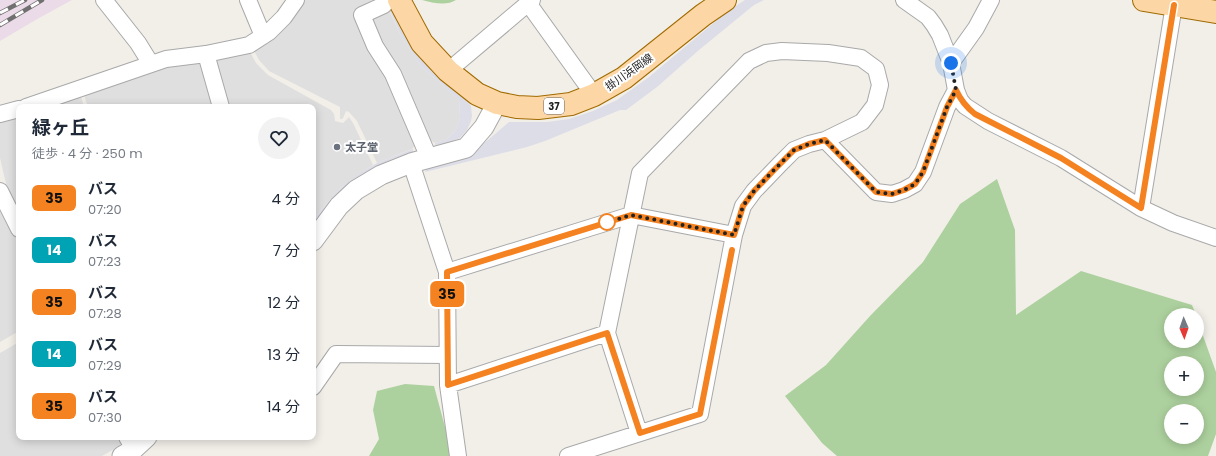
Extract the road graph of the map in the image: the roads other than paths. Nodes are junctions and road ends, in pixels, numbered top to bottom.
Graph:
1 (104, 0) edge
2 (248, 0) edge
3 (296, 0) edge
4 (725, 0) edge
5 (904, 0) edge
6 (991, 0) edge
7 (1144, 0) edge
8 (530, 2) edge
9 (392, 3) edge
10 (1174, 5) junction
11 (1216, 12) edge
12 (263, 36) junction
13 (206, 54) junction
14 (951, 63) junction
15 (152, 64) junction
16 (448, 70) junction
17 (956, 90) junction
18 (594, 96) junction
19 (496, 103) junction
20 (35, 104) edge
21 (220, 104) edge
22 (16, 110) edge
23 (0, 114) edge
24 (825, 140) junction
25 (429, 158) junction
26 (411, 162) junction
27 (0, 192) edge
28 (1141, 208) junction
29 (631, 215) junction
30 (16, 223) edge
31 (734, 235) junction
32 (316, 237) edge
33 (1216, 238) edge
34 (447, 272) junction
35 (607, 333) junction
36 (447, 355) junction
37 (316, 383) edge
38 (448, 385) junction
39 (640, 433) junction
40 (458, 456) edge
41 (568, 456) edge

1 - 15 street
2 - 12 street
3 - 12 street
4 - 18 main road, 掛川浜岡線 / 37
5 - 14 street
6 - 14 street
7 - 10 main road
8 - 16 street
8 - 18 street
9 - 16 main road, 掛川浜岡線 / 37
9 - 25 street
10 - 11 main road
10 - 28 street
12 - 13 street
13 - 15 street
13 - 21 street
14 - 17 street
15 - 20 street
16 - 19 main road, 掛川浜岡線 / 37
17 - 24 street
17 - 28 street
18 - 19 main road, 掛川浜岡線 / 37
19 - 25 street
22 - 23 street
24 - 29 street
24 - 31 street
25 - 26 street
26 - 32 street
26 - 34 street
27 - 30 street
28 - 33 street
29 - 31 street
29 - 34 street
29 - 35 street
31 - 39 street
34 - 36 street
35 - 38 street
35 - 39 street
36 - 37 street
36 - 38 street
38 - 40 street
39 - 41 street

